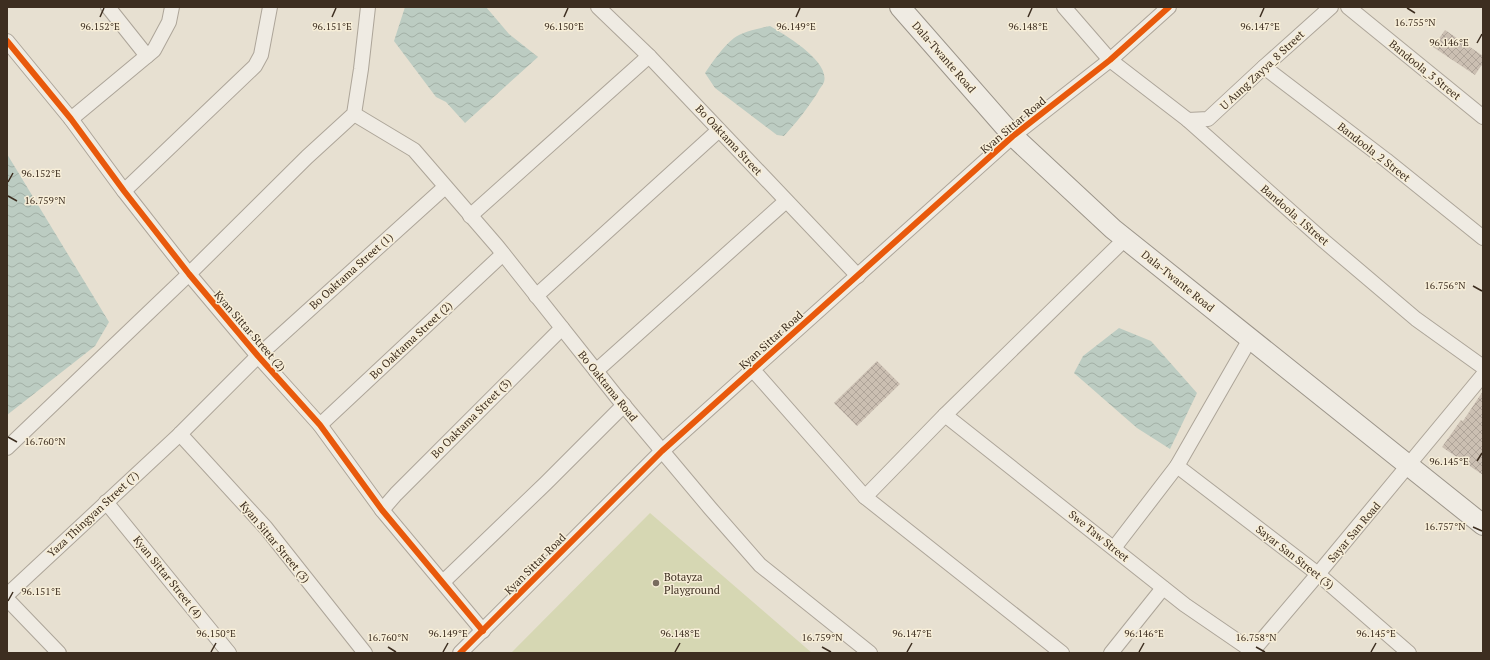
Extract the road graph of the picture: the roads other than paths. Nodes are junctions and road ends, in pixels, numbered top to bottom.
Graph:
1 (108, 7) edge
2 (172, 7) edge
3 (270, 7) edge
4 (368, 7) edge
5 (598, 7) edge
6 (900, 7) edge
7 (1064, 7) edge
8 (1169, 7) edge
9 (1331, 7) edge
10 (1348, 7) edge
11 (7, 41) edge
12 (147, 56) junction
13 (649, 56) junction
14 (1110, 60) junction
15 (1264, 67) junction
16 (354, 114) junction
17 (1483, 117) edge
18 (71, 118) junction
19 (1188, 120) junction
20 (719, 130) junction
21 (1013, 136) junction
22 (445, 187) junction
23 (124, 191) junction
24 (786, 201) junction
25 (470, 216) junction
26 (1483, 238) edge
27 (1125, 239) junction
28 (503, 254) junction
29 (189, 274) junction
30 (858, 276) junction
31 (536, 296) junction
32 (562, 328) junction
33 (1250, 339) junction
34 (258, 356) junction
35 (1483, 367) edge
36 (753, 370) junction
37 (596, 371) junction
38 (1483, 375) edge
39 (624, 405) junction
40 (945, 414) junction
41 (320, 425) junction
42 (180, 434) junction
43 (7, 448) edge
44 (662, 451) junction
45 (1409, 465) junction
46 (1177, 466) junction
47 (865, 498) junction
48 (106, 502) junction
49 (382, 510) junction
50 (1483, 525) edge
51 (1114, 548) junction
52 (1318, 574) junction
53 (443, 582) junction
54 (1164, 588) junction
55 (7, 595) edge
56 (7, 599) edge
57 (483, 631) junction
58 (1253, 652) edge
59 (58, 653) edge
60 (230, 653) edge
61 (365, 653) edge
62 (460, 653) edge
63 (870, 653) edge
64 (1062, 653) edge
65 (1111, 653) edge
66 (1409, 653) edge

1 - 12 street
2 - 12 street
3 - 23 street
4 - 16 street
5 - 13 street, Bo Oaktama Street
6 - 21 main road, Dala-Twante Road
7 - 14 street, Bandoola_1Street
8 - 14 street, Kyan Sittar Road
9 - 15 street, U Aung Zayya_8 Street
10 - 17 street, Bandoola_3 Street
11 - 18 street, Kyan Sittar Street (2)
12 - 18 street
13 - 20 street, Bo Oaktama Street
13 - 25 street
14 - 19 street, Bandoola_1Street
14 - 21 street, Kyan Sittar Road
15 - 19 street, U Aung Zayya_8 Street
15 - 26 street, Bandoola_2 Street
16 - 22 street, Bo Oaktama Road
16 - 29 street
18 - 23 street, Kyan Sittar Street (2)
19 - 35 street, Bandoola_1Street
20 - 24 street, Bo Oaktama Street
20 - 31 street
21 - 27 main road, Dala-Twante Road
21 - 30 street, Kyan Sittar Road
22 - 25 street, Bo Oaktama Road
22 - 34 street, Bo Oaktama Street (1)
23 - 29 street, Kyan Sittar Street (2)
24 - 30 street, Bo Oaktama Street
24 - 37 street
25 - 28 street, Bo Oaktama Road
27 - 33 main road, Dala-Twante Road
27 - 40 street
28 - 31 street, Bo Oaktama Road
28 - 41 street, Bo Oaktama Street (2)
29 - 34 street, Kyan Sittar Street (2)
29 - 43 street
30 - 36 street, Kyan Sittar Road
31 - 32 street, Bo Oaktama Road
32 - 37 street, Bo Oaktama Road
32 - 49 street, Bo Oaktama Street (3)
33 - 45 main road, Dala-Twante Road
33 - 46 street
34 - 41 street, Kyan Sittar Street (2)
34 - 42 street, Bo Oaktama Street (1)
36 - 44 street, Kyan Sittar Road
36 - 47 street
37 - 39 street, Bo Oaktama Road
38 - 45 street, Sayar San Road
39 - 44 street, Bo Oaktama Road
39 - 53 street
40 - 47 street
40 - 51 street, Swe Taw Street
41 - 49 street, Kyan Sittar Street (2)
42 - 48 street, Yaza Thingyan Street (7)
42 - 61 street, Kyan Sittar Street (3)
44 - 57 street, Kyan Sittar Road
44 - 63 street, Bo Oaktama Road
45 - 50 main road, Dala-Twante Road
45 - 52 street, Sayar San Road
46 - 51 street
46 - 52 street, Sayar San Street (3)
47 - 64 street
48 - 55 street, Yaza Thingyan Street (7)
48 - 60 street, Kyan Sittar Street (4)
49 - 53 street, Kyan Sittar Street (2)
51 - 54 street, Swe Taw Street
52 - 58 street, Sayar San Road
52 - 66 street, Sayar San Street (3)
53 - 57 street, Kyan Sittar Street (2)
54 - 58 street, Swe Taw Street
54 - 65 street
56 - 59 street
57 - 62 street, Kyan Sittar Road

